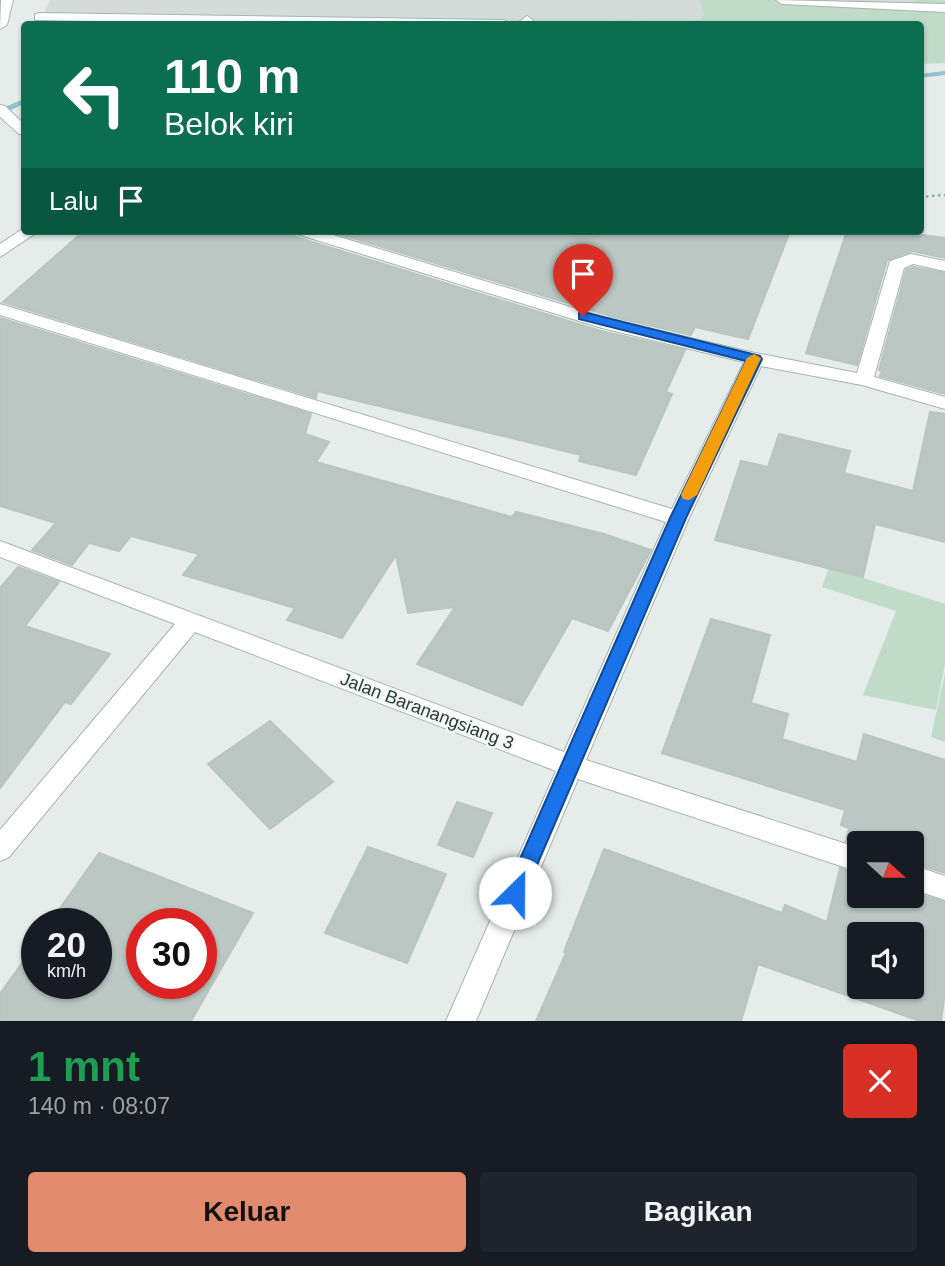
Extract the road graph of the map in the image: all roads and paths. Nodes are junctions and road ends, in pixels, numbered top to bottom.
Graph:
1 (782, 0) edge
2 (4, 7) edge
3 (945, 8) edge
4 (40, 17) dead end
5 (305, 21) edge
6 (0, 25) edge
7 (4, 113) edge
8 (21, 128) edge
9 (945, 195) edge
10 (924, 197) edge
11 (25, 235) edge
12 (316, 235) edge
13 (0, 252) edge
14 (945, 266) edge
15 (0, 309) edge
16 (755, 359) junction
17 (864, 380) junction
18 (945, 403) edge
19 (678, 518) junction
20 (0, 550) edge
21 (190, 622) junction
22 (569, 765) junction
23 (0, 849) edge
24 (847, 856) edge
25 (924, 881) edge
26 (945, 888) edge
27 (461, 1021) edge

1 - 3 street
2 - 6 street
4 - 5 street
7 - 8 street
9 - 10 path
11 - 13 street
12 - 16 street
14 - 17 street
15 - 19 street
16 - 17 street
16 - 19 street
17 - 18 street
19 - 22 street
20 - 21 street, Jalan Baranangsiang 3
21 - 22 street, Jalan Baranangsiang 3
21 - 23 street
22 - 24 street, Jalan Baranangsiang 3
22 - 27 street
25 - 26 street

